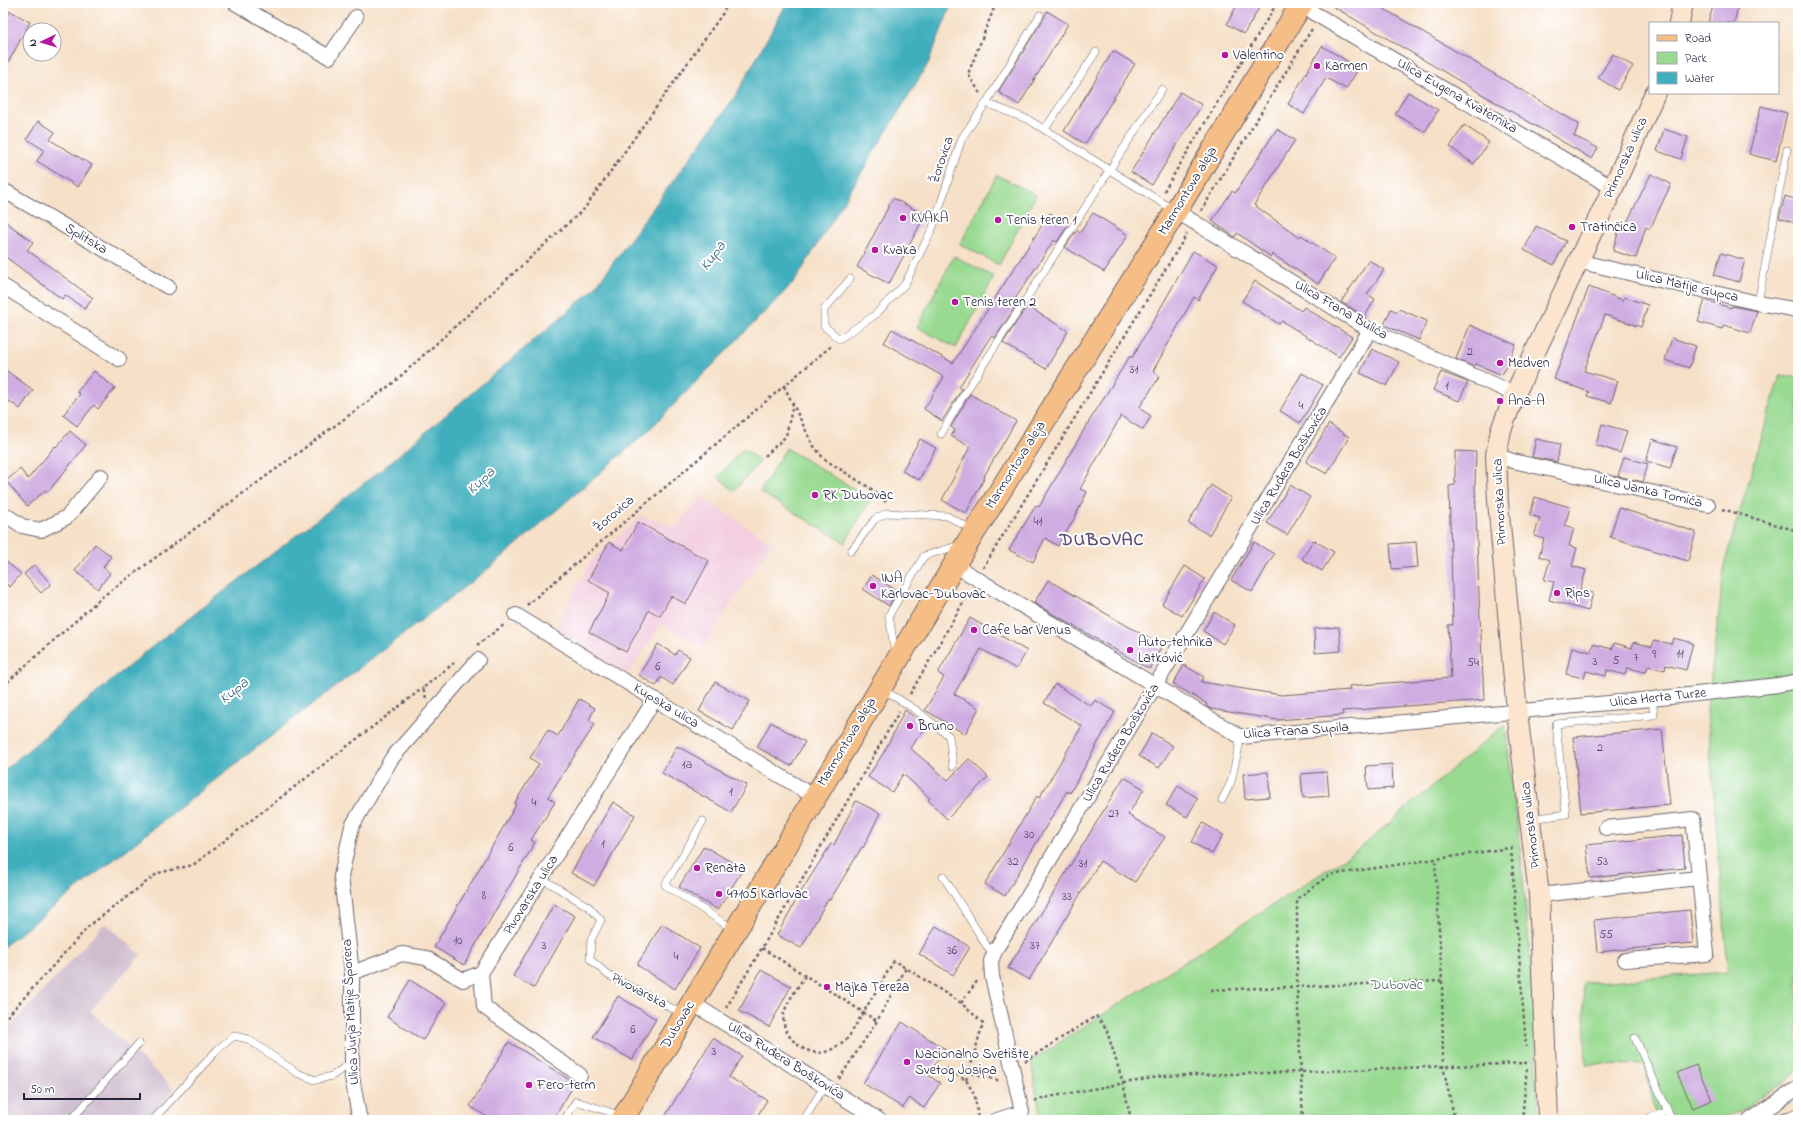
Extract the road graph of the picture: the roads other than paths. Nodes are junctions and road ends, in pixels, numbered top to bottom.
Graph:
1 (235, 3) edge
2 (1683, 3) edge
3 (1301, 4) edge
4 (1040, 15) dead end
5 (356, 17) dead end
6 (1680, 22) edge
7 (1096, 52) dead end
8 (1162, 89) dead end
9 (1655, 94) edge
10 (986, 103) junction
11 (1045, 129) junction
12 (1787, 150) dead end
13 (1109, 171) junction
14 (1613, 188) junction
15 (3, 190) edge
16 (1167, 206) junction
17 (1577, 261) junction
18 (850, 279) dead end
19 (3, 286) edge
20 (168, 287) dead end
21 (1758, 303) junction
22 (1798, 310) edge
23 (1370, 330) junction
24 (119, 359) dead end
25 (1515, 394) junction
26 (941, 434) dead end
27 (1496, 455) junction
28 (101, 476) dead end
29 (1708, 505) road end
30 (3, 513) edge
31 (971, 536) junction
32 (851, 551) dead end
33 (954, 565) junction
34 (516, 615) road end
35 (475, 654) road end
36 (896, 661) junction
37 (1798, 681) edge
38 (1156, 687) junction
39 (880, 688) junction
40 (655, 699) junction
41 (1652, 700) junction
42 (1517, 712) junction
43 (1241, 737) junction
44 (954, 766) dead end
45 (815, 797) junction
46 (1222, 800) dead end
47 (1530, 819) junction
48 (703, 821) dead end
49 (1606, 828) dead end
50 (943, 876) dead end
51 (541, 878) junction
52 (1698, 878) junction
53 (1539, 895) junction
54 (734, 930) junction
55 (1625, 960) dead end
56 (993, 961) junction
57 (352, 972) junction
58 (481, 973) junction
59 (688, 1009) junction
60 (1636, 1038) dead end
61 (139, 1044) dead end
62 (352, 1062) junction
63 (580, 1075) dead end
64 (828, 1087) junction
65 (1798, 1088) edge
66 (1668, 1111) junction
67 (1025, 1112) edge
68 (1798, 1117) edge
69 (623, 1118) edge
70 (70, 1120) edge
71 (153, 1120) edge
72 (361, 1120) edge
73 (564, 1120) edge
74 (804, 1120) edge
75 (879, 1120) edge
76 (997, 1120) edge
77 (1548, 1120) edge
78 (1645, 1120) edge
79 (1672, 1120) edge
80 (1750, 1120) edge
81 (1783, 1120) edge

1 - 5 street
2 - 6 main road
3 - 14 street, Ulica Eugena Kvaternika
3 - 16 main road, Marmontova aleja
4 - 10 lane
7 - 11 lane
8 - 13 lane
9 - 14 main road, Primorska ulica
10 - 11 lane
10 - 18 lane, Žorovica
11 - 13 lane
12 - 21 lane
13 - 16 lane
13 - 26 lane
14 - 17 main road, Primorska ulica
15 - 20 street, Splitska
16 - 23 street, Ulica Frana Bulića
16 - 31 main road, Marmontova aleja
17 - 21 street, Ulica Matije Gupca
17 - 25 main road, Primorska ulica
19 - 24 street
21 - 22 street, Ulica Matije Gupca
23 - 25 street, Ulica Frana Bulića
23 - 38 street, Ulica Ruđera Boškovića
25 - 27 main road, Primorska ulica
27 - 29 street, Ulica Janka Tomića
27 - 42 main road, Primorska ulica
28 - 30 street
31 - 32 lane
31 - 33 main road, Marmontova aleja
31 - 36 lane
33 - 36 main road, Marmontova aleja
33 - 38 street, Ulica Frana Supila
34 - 40 street, Kupska ulica
35 - 57 street, Ulica Jurja Matije Šporera
36 - 39 main road, Marmontova aleja
37 - 41 street, Ulica Herta Turze
38 - 43 street, Ulica Frana Supila
38 - 56 street, Ulica Ruđera Boškovića
39 - 44 lane
39 - 45 main road, Marmontova aleja
40 - 45 street, Kupska ulica
40 - 51 street, Pivovarska ulica
41 - 42 street, Ulica Herta Turze
41 - 47 lane
42 - 43 street, Ulica Frana Supila
42 - 47 main road, Primorska ulica
43 - 46 lane
45 - 54 main road, Marmontova aleja
47 - 53 main road, Primorska ulica
48 - 54 lane
49 - 52 street
50 - 56 lane
51 - 58 street, Pivovarska ulica
51 - 59 lane, Pivovarska
52 - 53 street
52 - 55 street
53 - 77 main road, Primorska ulica
54 - 59 main road, Dubovac
56 - 67 street
57 - 58 street
57 - 62 street, Ulica Jurja Matije Šporera
58 - 63 street
59 - 64 street, Ulica Ruđera Boškovića
59 - 69 main road, Dubovac
60 - 66 lane
61 - 70 lane
62 - 71 lane
62 - 72 street, Ulica Jurja Matije Šporera
64 - 74 lane
64 - 75 street, Ulica Ruđera Boškovića
65 - 80 street
66 - 78 lane
66 - 79 lane
67 - 76 street
68 - 81 street
69 - 73 lane

